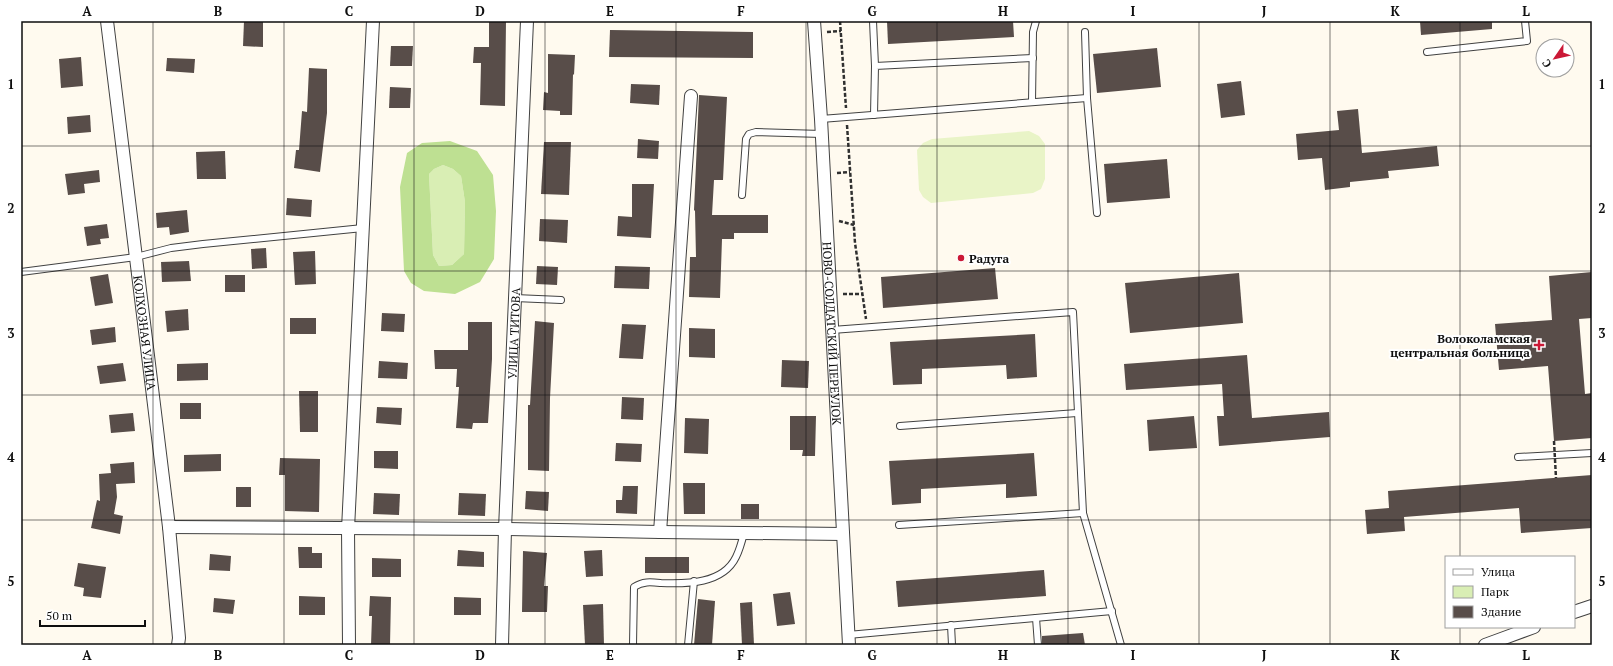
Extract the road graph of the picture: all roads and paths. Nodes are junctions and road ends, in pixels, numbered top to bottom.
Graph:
1 (107, 21) edge
2 (373, 21) edge
3 (527, 21) edge
4 (814, 21) edge
5 (840, 21) edge
6 (873, 21) edge
7 (1036, 21) edge
8 (1525, 21) edge
9 (1085, 32) dead end
10 (1427, 52) dead end
11 (1033, 58) junction
12 (875, 66) junction
13 (691, 96) dead end
14 (1087, 98) junction
15 (1032, 102) junction
16 (874, 115) junction
17 (846, 117) junction
18 (821, 119) junction
19 (822, 134) junction
20 (742, 195) dead end
21 (1098, 213) dead end
22 (363, 228) junction
23 (136, 257) junction
24 (21, 272) edge
25 (830, 294) junction
26 (862, 294) junction
27 (515, 298) junction
28 (560, 300) dead end
29 (867, 327) junction
30 (832, 330) junction
31 (1078, 413) junction
32 (900, 426) dead end
33 (1554, 441) dead end
34 (1592, 453) edge
35 (1518, 457) dead end
36 (1556, 478) dead end
37 (1083, 513) junction
38 (899, 525) dead end
39 (169, 527) junction
40 (348, 529) junction
41 (505, 529) junction
42 (660, 532) junction
43 (744, 533) junction
44 (843, 534) junction
45 (694, 581) junction
46 (1592, 606) edge
47 (1112, 611) junction
48 (1575, 612) edge
49 (1036, 618) junction
50 (950, 625) junction
51 (1531, 628) edge
52 (849, 640) edge
53 (178, 645) edge
54 (349, 645) edge
55 (502, 645) edge
56 (633, 645) edge
57 (688, 645) edge
58 (952, 645) edge
59 (1038, 645) edge
60 (1121, 645) edge
61 (1485, 645) edge

1 - 23 street, КОЛХОЗНАЯ УЛИЦА
2 - 22 street
3 - 27 street, УЛИЦА ТИТОВА
4 - 18 street, НОВО-СОЛДАТСКИЙ ПЕРЕУЛОК
5 - 17 path
6 - 12 lane
7 - 11 lane
8 - 10 lane
9 - 14 lane
11 - 12 lane
11 - 15 lane
12 - 16 lane
13 - 42 street
14 - 15 lane
14 - 21 lane
15 - 16 lane
16 - 17 lane
17 - 18 lane
17 - 26 path
18 - 19 street, НОВО-СОЛДАТСКИЙ ПЕРЕУЛОК
19 - 20 lane
19 - 25 street, НОВО-СОЛДАТСКИЙ ПЕРЕУЛОК
22 - 23 lane
22 - 40 street
23 - 24 lane
23 - 39 street, КОЛХОЗНАЯ УЛИЦА
25 - 26 path
25 - 30 street, НОВО-СОЛДАТСКИЙ ПЕРЕУЛОК
26 - 29 path
27 - 28 lane
27 - 41 street, УЛИЦА ТИТОВА
29 - 30 lane
29 - 31 lane
30 - 44 street, НОВО-СОЛДАТСКИЙ ПЕРЕУЛОК
31 - 32 lane
31 - 37 lane
33 - 36 path, bridge
34 - 35 lane
37 - 38 lane
37 - 47 lane
39 - 40 street
39 - 53 street, КОЛХОЗНАЯ УЛИЦА
40 - 41 street
40 - 54 street
41 - 42 street
41 - 55 street, УЛИЦА ТИТОВА
42 - 43 street
43 - 44 street
43 - 45 lane
44 - 52 street, НОВО-СОЛДАТСКИЙ ПЕРЕУЛОК
45 - 56 lane
45 - 57 lane
46 - 48 street
47 - 49 lane
47 - 60 lane
49 - 50 lane
49 - 59 lane
50 - 52 lane
50 - 58 lane
51 - 61 street

